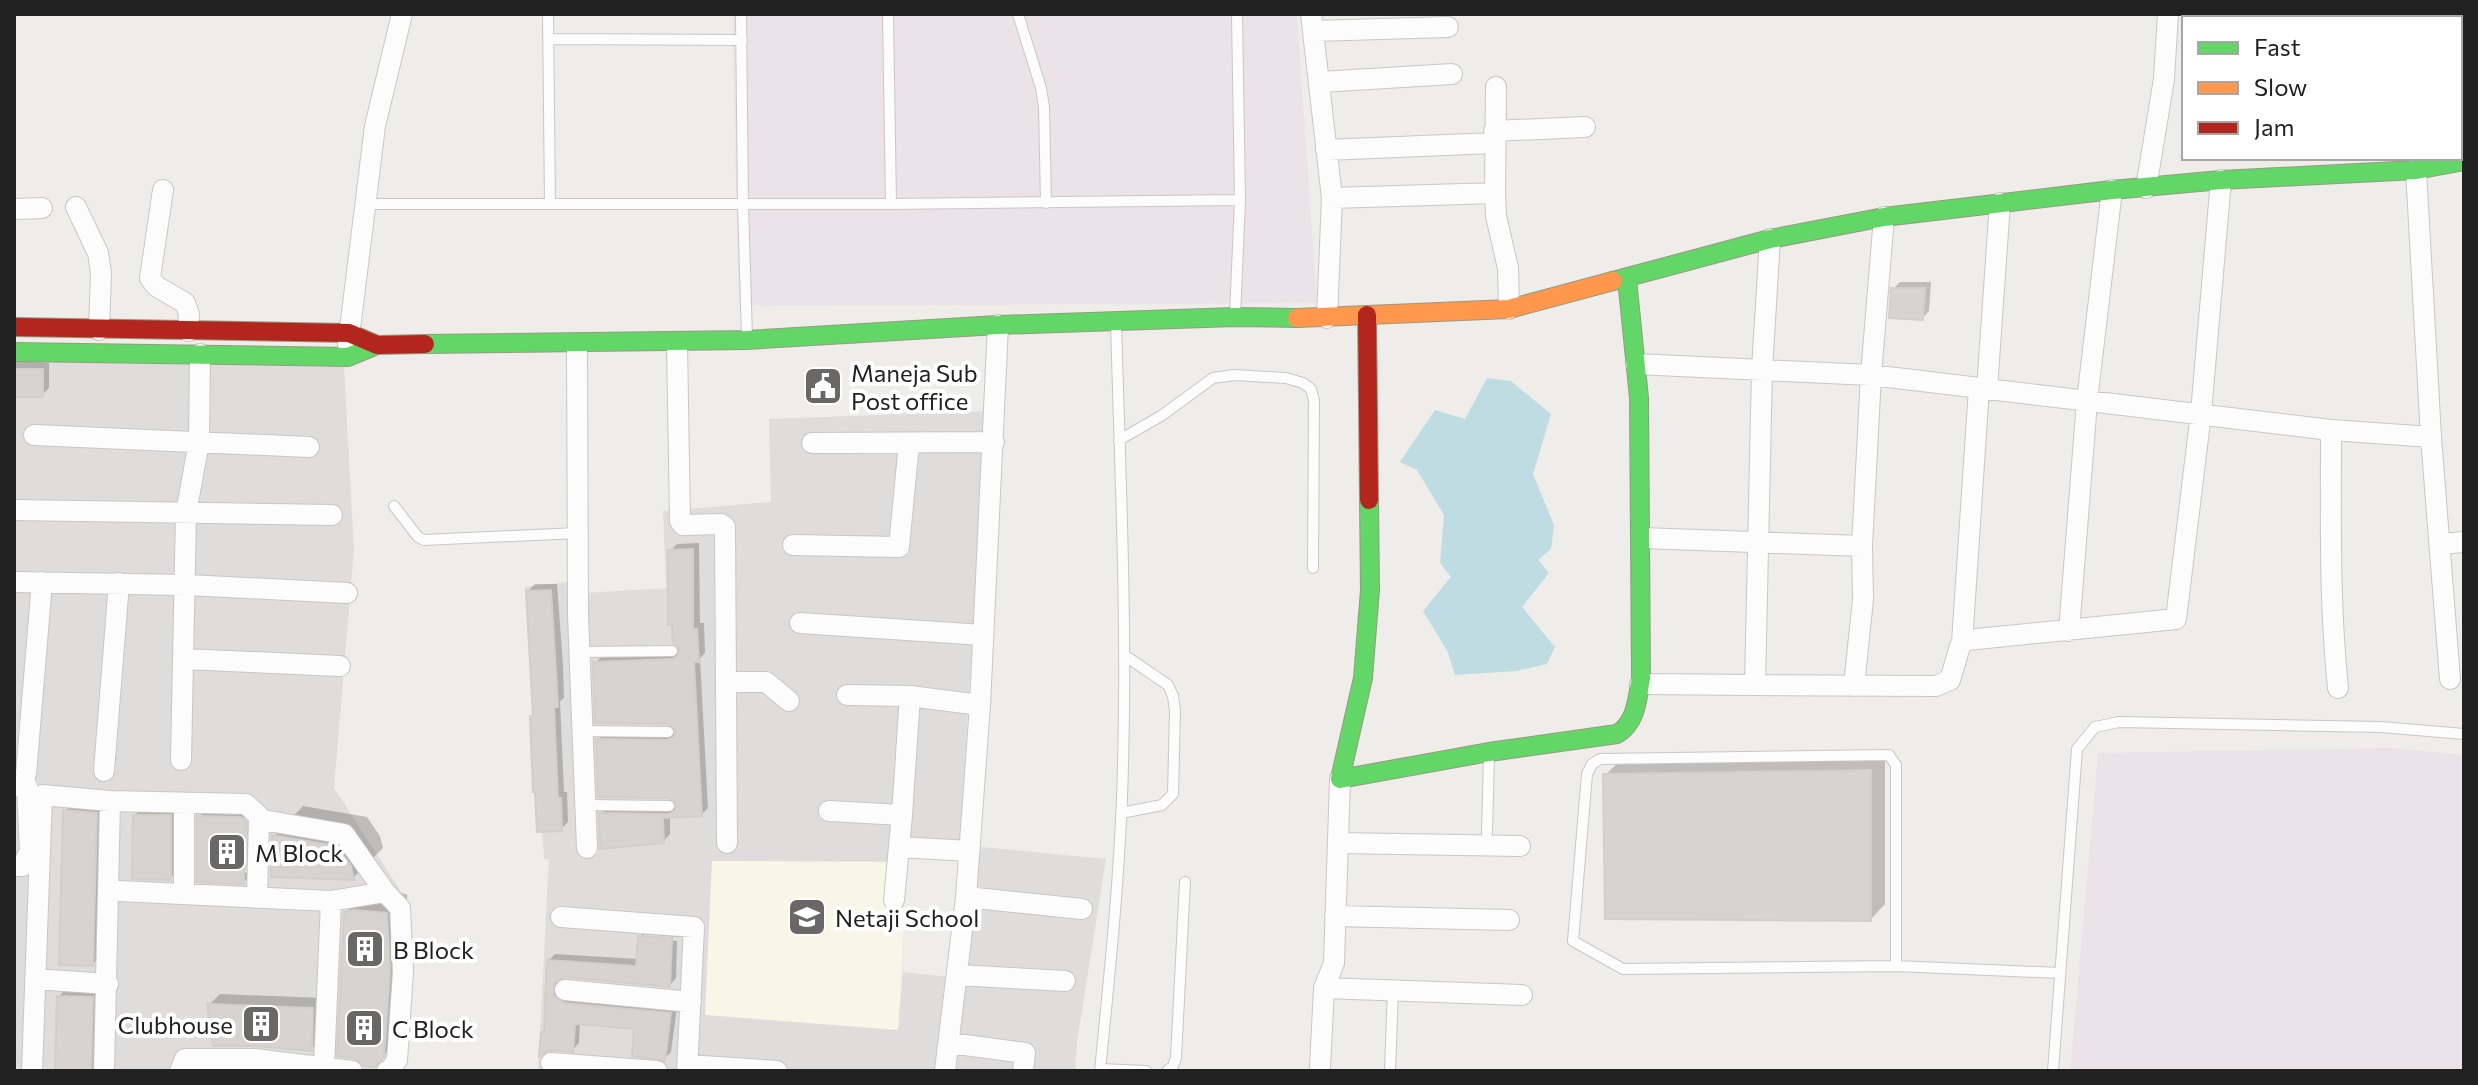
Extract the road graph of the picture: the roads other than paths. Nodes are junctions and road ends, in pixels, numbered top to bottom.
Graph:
1 (402, 14) edge
2 (548, 14) edge
3 (741, 14) edge
4 (888, 14) edge
5 (1018, 14) edge
6 (1237, 14) edge
7 (2168, 14) edge
8 (1312, 22) edge
9 (1448, 27) dead end
10 (2176, 37) edge
11 (549, 39) junction
12 (742, 40) junction
13 (1452, 74) dead end
14 (2174, 78) edge
15 (1320, 82) junction
16 (1496, 87) dead end
17 (1585, 127) dead end
18 (1494, 137) junction
19 (1326, 150) junction
20 (2464, 161) edge
21 (2416, 170) junction
22 (2221, 180) junction
23 (2146, 188) junction
24 (163, 190) dead end
25 (2112, 190) junction
26 (1495, 193) junction
27 (1332, 198) junction
28 (1240, 200) junction
29 (1046, 203) junction
30 (2000, 203) junction
31 (364, 204) junction
32 (550, 204) junction
33 (743, 204) junction
34 (891, 204) junction
35 (76, 207) dead end
36 (42, 208) dead end
37 (14, 209) edge
38 (1884, 217) junction
39 (1770, 239) junction
40 (1627, 279) junction
41 (1509, 309) junction
42 (1367, 315) junction
43 (1235, 317) junction
44 (1327, 318) junction
45 (1116, 321) junction
46 (998, 325) junction
47 (14, 327) edge
48 (99, 330) junction
49 (188, 331) junction
50 (349, 333) junction
51 (747, 340) junction
52 (677, 342) junction
53 (577, 344) junction
54 (377, 345) junction
55 (14, 352) edge
56 (200, 354) junction
57 (348, 357) junction
58 (1636, 364) junction
59 (1762, 369) junction
60 (1871, 375) junction
61 (1983, 388) junction
62 (2087, 401) junction
63 (2201, 413) junction
64 (2331, 430) junction
65 (34, 435) dead end
66 (2431, 437) junction
67 (1119, 440) junction
68 (199, 442) junction
69 (994, 442) junction
70 (812, 443) dead end
71 (909, 443) junction
72 (309, 447) dead end
73 (394, 506) dead end
74 (14, 510) edge
75 (186, 513) junction
76 (332, 515) dead end
77 (578, 533) junction
78 (1642, 538) junction
79 (1758, 542) junction
80 (2464, 542) edge
81 (2440, 544) junction
82 (793, 545) dead end
83 (1862, 546) junction
84 (1313, 568) dead end
85 (14, 582) edge
86 (42, 582) junction
87 (119, 583) junction
88 (187, 585) junction
89 (347, 593) dead end
90 (800, 623) dead end
91 (2069, 631) junction
92 (983, 635) junction
93 (1962, 643) junction
94 (672, 651) dead end
95 (580, 652) junction
96 (1124, 655) junction
97 (185, 659) junction
98 (340, 666) dead end
99 (2450, 679) dead end
100 (726, 682) junction
101 (1640, 684) junction
102 (1755, 685) junction
103 (1854, 686) junction
104 (2338, 688) dead end
105 (847, 695) dead end
106 (910, 696) junction
107 (789, 701) dead end
108 (980, 705) junction
109 (583, 731) junction
110 (668, 732) dead end
111 (2464, 734) edge
112 (1489, 752) junction
113 (181, 760) dead end
114 (104, 771) dead end
115 (1340, 779) junction
116 (20, 780) edge
117 (110, 801) junction
118 (184, 803) junction
119 (587, 805) junction
120 (669, 806) dead end
121 (829, 811) dead end
122 (1121, 813) junction
123 (902, 815) junction
124 (259, 817) junction
125 (1487, 833) dead end
126 (727, 843) dead end
127 (1338, 843) junction
128 (1520, 846) dead end
129 (899, 847) junction
130 (587, 848) dead end
131 (969, 851) junction
132 (14, 866) edge
133 (1185, 882) dead end
134 (119, 891) dead end
135 (385, 892) junction
136 (184, 894) junction
137 (966, 897) junction
138 (257, 898) junction
139 (894, 900) dead end
140 (331, 901) junction
141 (1082, 909) dead end
142 (1335, 916) junction
143 (561, 917) dead end
144 (1509, 920) dead end
145 (1896, 966) junction
146 (2060, 973) junction
147 (957, 975) junction
148 (35, 979) junction
149 (1065, 981) dead end
150 (108, 984) junction
151 (1324, 988) junction
152 (565, 990) dead end
153 (1393, 990) junction
154 (1522, 995) dead end
155 (691, 1002) junction
156 (950, 1043) junction
157 (551, 1063) dead end
158 (257, 1065) edge
159 (324, 1067) junction
160 (1320, 1067) dead end
161 (687, 1068) edge
162 (1100, 1070) edge
163 (32, 1071) edge
164 (104, 1071) edge
165 (180, 1071) edge
166 (352, 1071) edge
167 (387, 1071) edge
168 (657, 1071) edge
169 (777, 1071) edge
170 (945, 1071) edge
171 (1023, 1071) edge
172 (1146, 1071) edge
173 (1167, 1071) edge
174 (1390, 1071) edge
175 (2053, 1071) edge

1 - 31 street
2 - 11 lane
3 - 12 lane
4 - 34 lane
5 - 29 lane
6 - 28 lane
7 - 10 street
8 - 9 street
8 - 15 street
10 - 14 street
11 - 12 lane
11 - 32 lane
12 - 33 lane
13 - 15 street
14 - 23 street
15 - 19 street
16 - 18 street
17 - 18 street
18 - 19 street
18 - 26 street
19 - 27 street
20 - 21 street
21 - 22 street
21 - 66 street
22 - 23 street
22 - 63 street
23 - 25 street
24 - 49 street
25 - 30 street
25 - 62 street
26 - 27 street
26 - 41 street
27 - 44 street
28 - 29 lane
28 - 43 lane
29 - 34 lane
30 - 38 street
30 - 61 street
31 - 32 lane
31 - 50 street
32 - 33 lane
33 - 34 lane
33 - 51 lane
35 - 48 street
36 - 37 street
38 - 39 street
38 - 60 street
39 - 40 street
39 - 59 street
40 - 41 street
40 - 58 street
41 - 42 street
42 - 44 street
42 - 115 street
43 - 44 street
43 - 45 street
45 - 46 street
45 - 67 lane
46 - 51 street
46 - 69 street
47 - 48 street
48 - 49 street
49 - 50 street
50 - 54 street
50 - 57 street
51 - 52 street
52 - 53 street
52 - 100 street
53 - 54 street
53 - 77 street
54 - 57 street
55 - 56 street
56 - 57 street
56 - 68 street
58 - 59 street
58 - 78 street
59 - 60 street
59 - 79 street
60 - 61 street
60 - 83 street
61 - 62 street
61 - 93 street
62 - 63 street
62 - 91 street
63 - 64 street
63 - 91 street
64 - 66 street
64 - 104 street
65 - 68 street
66 - 81 street
67 - 84 lane
67 - 96 lane
68 - 72 street
68 - 75 street
69 - 71 street
69 - 92 street
70 - 71 street
71 - 82 street
73 - 77 lane
74 - 75 street
75 - 76 street
75 - 88 street
77 - 95 street
78 - 79 street
78 - 101 street
79 - 83 street
79 - 102 street
80 - 81 street
81 - 99 street
83 - 103 street
85 - 86 street
86 - 87 street
86 - 116 street
87 - 88 street
87 - 114 street
88 - 89 street
88 - 97 street
90 - 92 street
91 - 93 street
92 - 108 street
93 - 103 street
94 - 95 lane
95 - 109 street
96 - 122 lane
96 - 122 lane
97 - 98 street
97 - 113 street
100 - 107 street
100 - 126 street
101 - 102 street
101 - 112 street
102 - 103 street
105 - 106 street
106 - 108 street
106 - 123 street
108 - 131 street
109 - 110 lane
109 - 119 street
111 - 146 lane
112 - 115 street
112 - 125 lane
115 - 127 street
116 - 132 street
117 - 118 street
117 - 148 street
117 - 150 street
118 - 124 street
118 - 136 street
119 - 120 lane
119 - 130 street
121 - 123 street
122 - 162 lane
123 - 129 street
124 - 135 street
124 - 138 street
127 - 128 street
127 - 142 street
129 - 131 street
129 - 139 street
131 - 137 street
133 - 173 lane
134 - 136 street
135 - 140 street
135 - 167 street
136 - 138 street
137 - 141 street
137 - 147 street
138 - 140 street
140 - 159 street
142 - 144 street
142 - 151 street
143 - 155 street
145 - 145 lane
145 - 146 lane
146 - 175 lane
147 - 149 street
147 - 156 street
148 - 150 street
148 - 163 street
150 - 164 street
151 - 153 street
151 - 160 street
152 - 155 street
153 - 154 street
153 - 174 lane
155 - 161 street
156 - 170 street
156 - 171 street
157 - 168 street
158 - 159 street
158 - 165 street
159 - 166 street
161 - 169 street
162 - 172 lane

